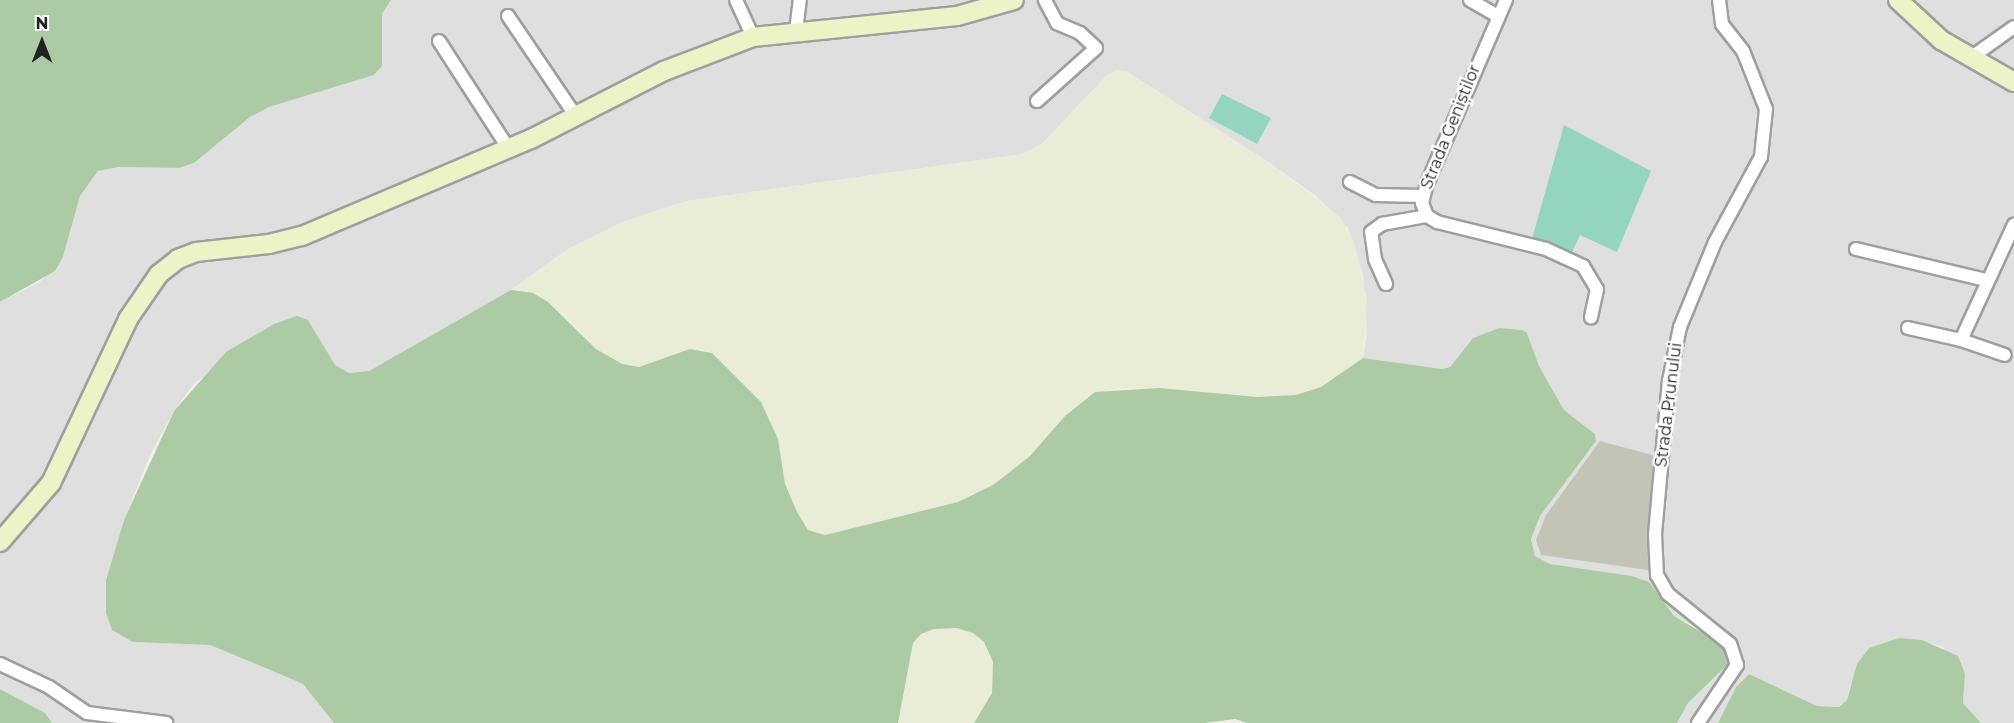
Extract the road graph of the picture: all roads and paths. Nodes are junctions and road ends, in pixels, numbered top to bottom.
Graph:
1 (736, 0) edge
2 (800, 0) edge
3 (1014, 0) edge
4 (1045, 0) edge
5 (1470, 0) edge
6 (1506, 0) edge
7 (1719, 0) edge
8 (1898, 0) edge
9 (508, 16) dead end
10 (1498, 16) junction
11 (2014, 27) edge
12 (796, 31) junction
13 (753, 37) junction
14 (439, 41) dead end
15 (1969, 58) junction
16 (2014, 82) edge
17 (1037, 101) dead end
18 (575, 115) junction
19 (509, 149) junction
20 (1350, 182) dead end
21 (1423, 196) junction
22 (1427, 216) junction
23 (2014, 225) edge
24 (1856, 249) dead end
25 (1986, 280) junction
26 (1386, 284) dead end
27 (1591, 317) dead end
28 (1908, 328) dead end
29 (1961, 340) junction
30 (2005, 356) dead end
31 (0, 542) edge
32 (0, 664) edge
33 (166, 723) edge
34 (1698, 723) edge

1 - 13 street
2 - 12 street
3 - 12 street
4 - 17 street
5 - 10 street
6 - 10 street, Strada Geniștilor
7 - 34 street, Strada Prunului
8 - 15 street
9 - 18 street
10 - 21 street, Strada Geniștilor
11 - 15 street
12 - 13 street
13 - 18 street
14 - 19 street
15 - 16 street
18 - 19 street
19 - 31 street
20 - 21 street
21 - 22 street, Strada Geniștilor
22 - 26 street
22 - 27 street
23 - 25 street
24 - 25 street
25 - 29 street
28 - 29 street
29 - 30 street
32 - 33 street

